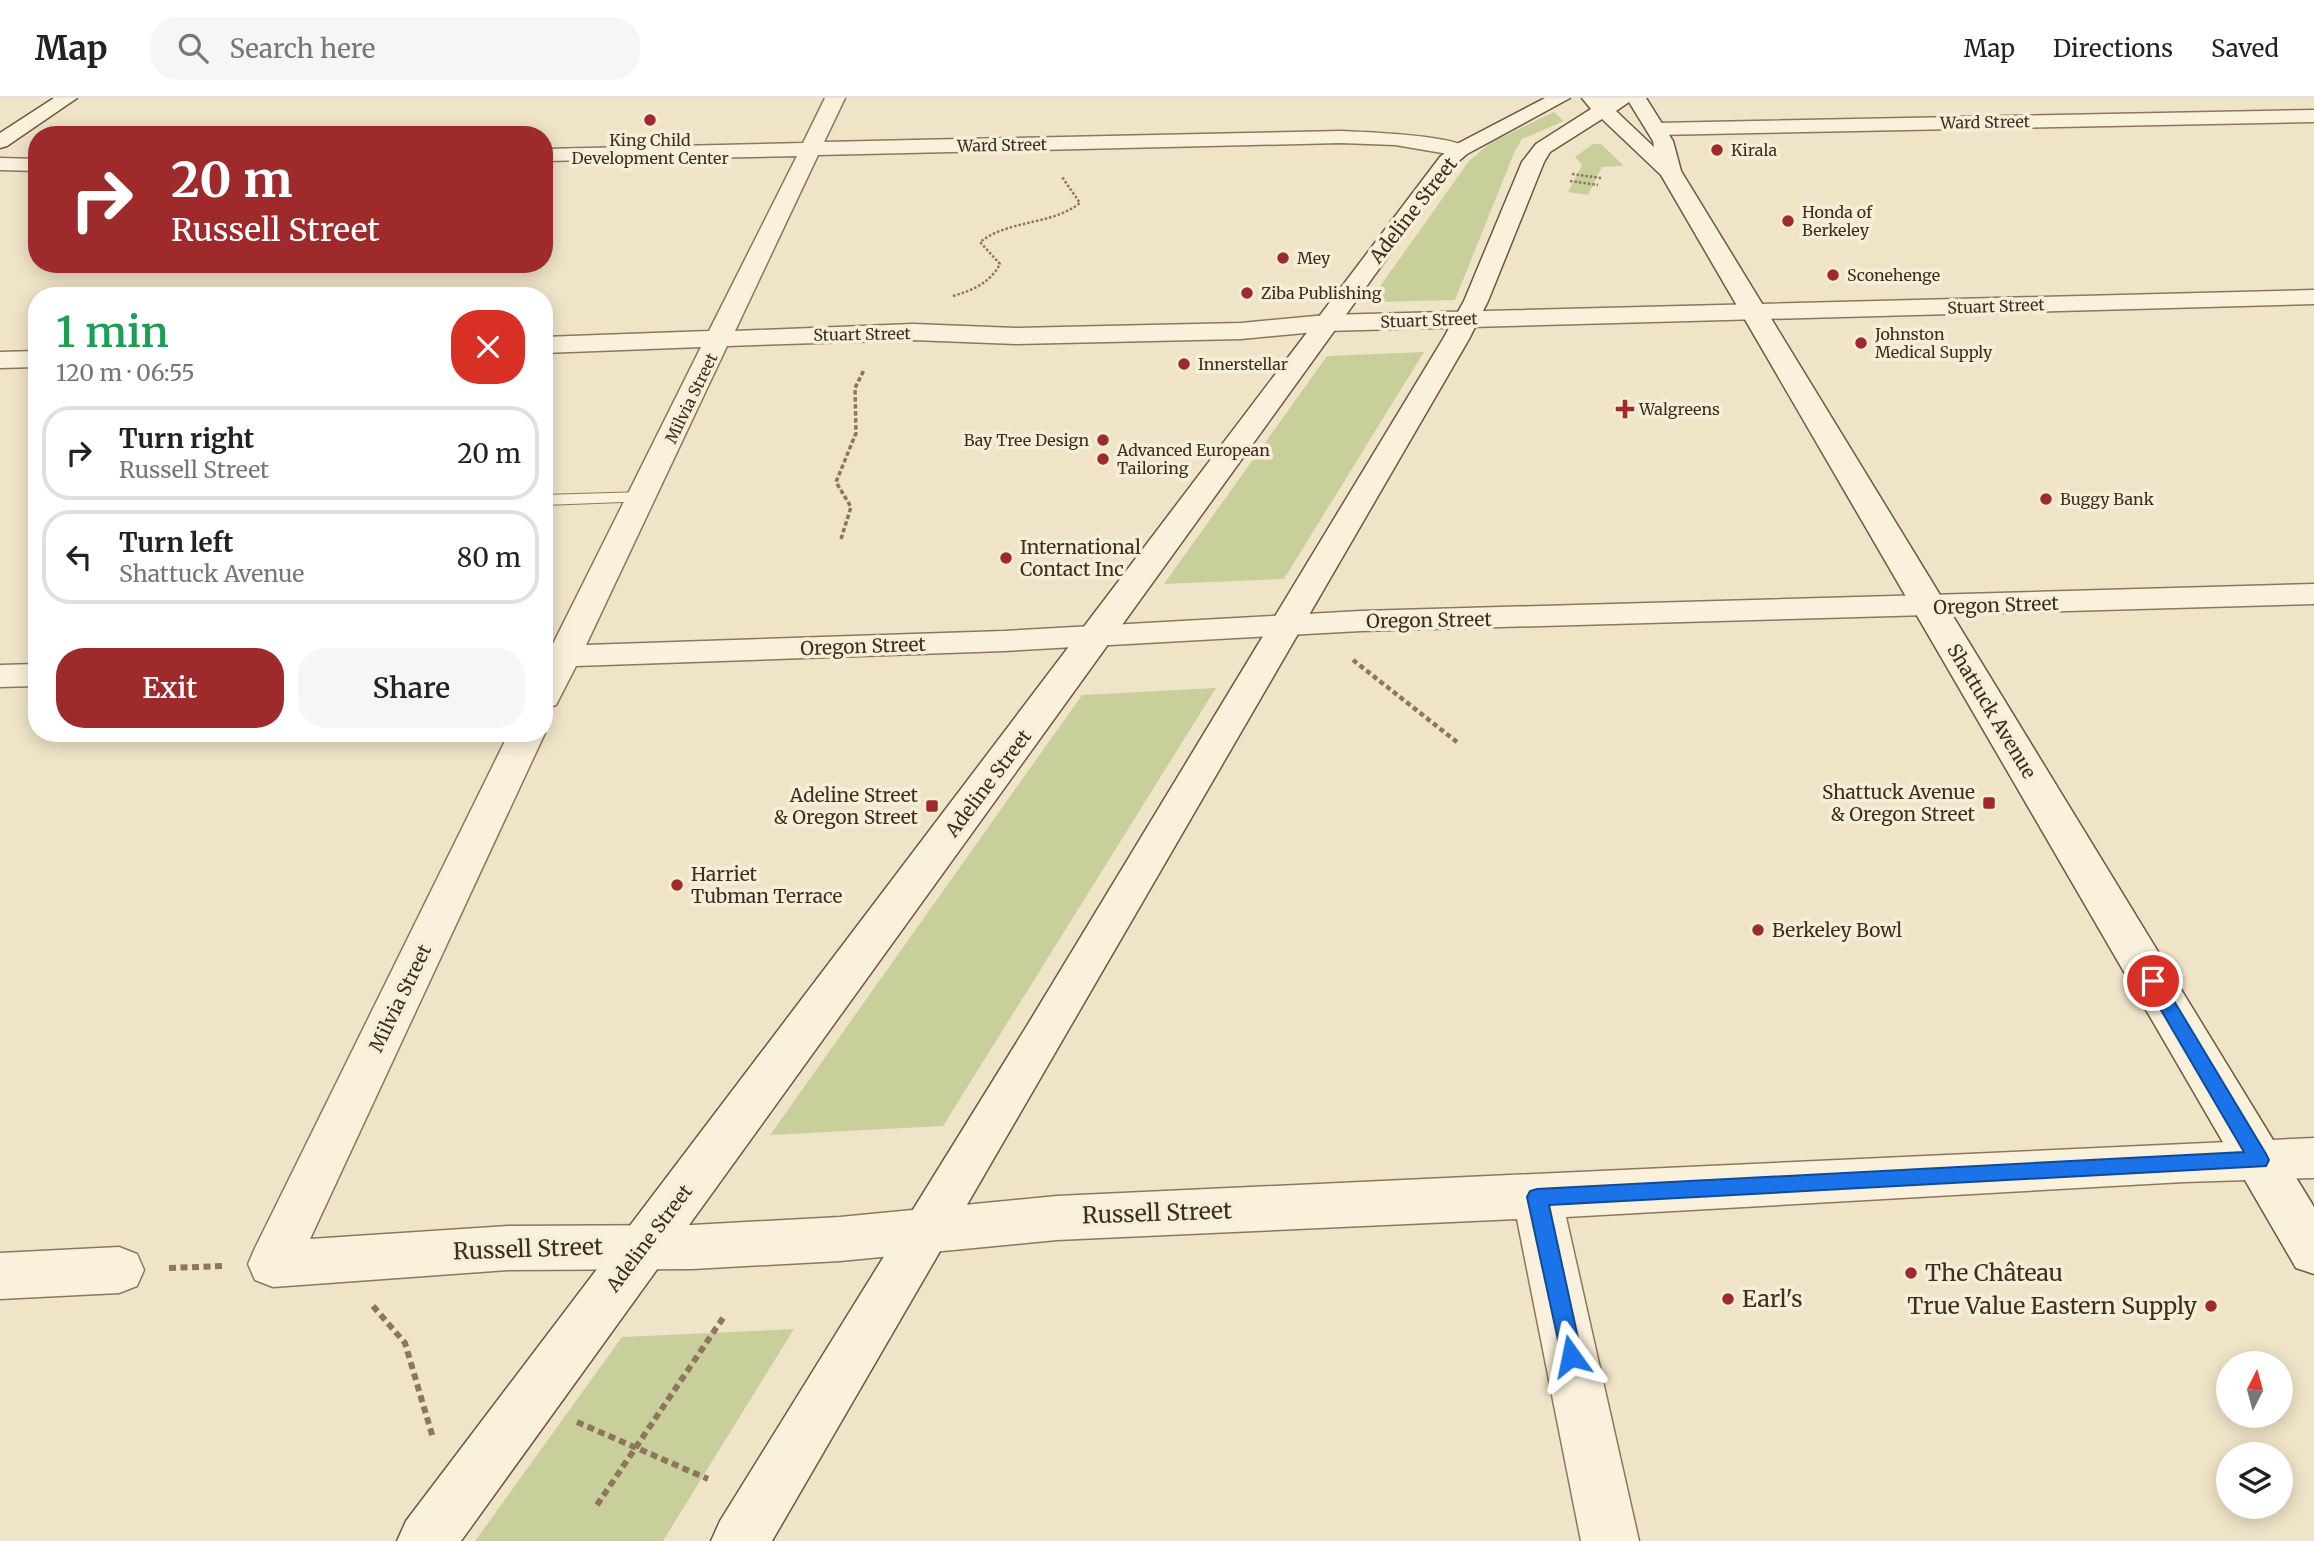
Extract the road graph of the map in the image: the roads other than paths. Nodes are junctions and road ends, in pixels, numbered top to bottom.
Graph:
1 (67, 98) edge
2 (835, 98) edge
3 (1560, 98) edge
4 (1622, 98) edge
5 (1636, 98) edge
6 (1597, 105) edge
7 (2314, 116) edge
8 (1657, 129) junction
9 (0, 142) edge
10 (810, 149) junction
11 (1460, 149) junction
12 (553, 155) edge
13 (0, 164) edge
14 (28, 165) edge
15 (1670, 171) junction
16 (2314, 297) edge
17 (1754, 312) junction
18 (1467, 318) junction
19 (1326, 323) junction
20 (719, 339) junction
21 (553, 345) edge
22 (28, 359) edge
23 (0, 360) edge
24 (643, 497) junction
25 (553, 500) edge
26 (2314, 594) edge
27 (1930, 607) junction
28 (1286, 628) junction
29 (1097, 636) junction
30 (554, 657) edge
31 (28, 675) edge
32 (0, 676) edge
33 (523, 742) edge
34 (2314, 1158) edge
35 (2259, 1160) junction
36 (1537, 1197) junction
37 (927, 1229) junction
38 (643, 1247) junction
39 (2314, 1252) edge
40 (272, 1264) joint
41 (119, 1270) road end
42 (0, 1276) edge
43 (426, 1541) edge
44 (740, 1541) edge
45 (1610, 1541) edge

1 - 9 street
2 - 10 street, Milvia Street
3 - 11 street, Adeline Street
4 - 6 street
5 - 8 street, Shattuck Avenue
6 - 15 street, Shattuck Avenue
6 - 18 street
7 - 8 street, Ward Street
8 - 15 street, Shattuck Avenue
10 - 11 street, Ward Street
10 - 12 street, Ward Street
10 - 20 street, Milvia Street
11 - 19 street, Adeline Street
13 - 14 street
15 - 17 street, Shattuck Avenue
16 - 17 street, Stuart Street
17 - 18 street, Stuart Street
17 - 27 street, Shattuck Avenue
18 - 19 street, Stuart Street
18 - 28 street
19 - 20 street, Stuart Street
19 - 29 street, Adeline Street
20 - 21 street, Stuart Street
20 - 24 street, Milvia Street
22 - 23 street
24 - 25 lane
24 - 30 street, Milvia Street
26 - 27 street, Oregon Street
27 - 28 street, Oregon Street
27 - 35 street, Shattuck Avenue
28 - 29 street, Oregon Street
28 - 37 street
29 - 30 street, Oregon Street
29 - 38 street, Adeline Street
31 - 32 street
33 - 40 street, Milvia Street
34 - 35 street, Russell Street
35 - 36 street, Russell Street
35 - 39 street, Shattuck Avenue
36 - 37 street, Russell Street
36 - 45 street
37 - 38 street, Russell Street
37 - 44 street
38 - 40 street, Russell Street
38 - 43 street, Adeline Street
41 - 42 street

